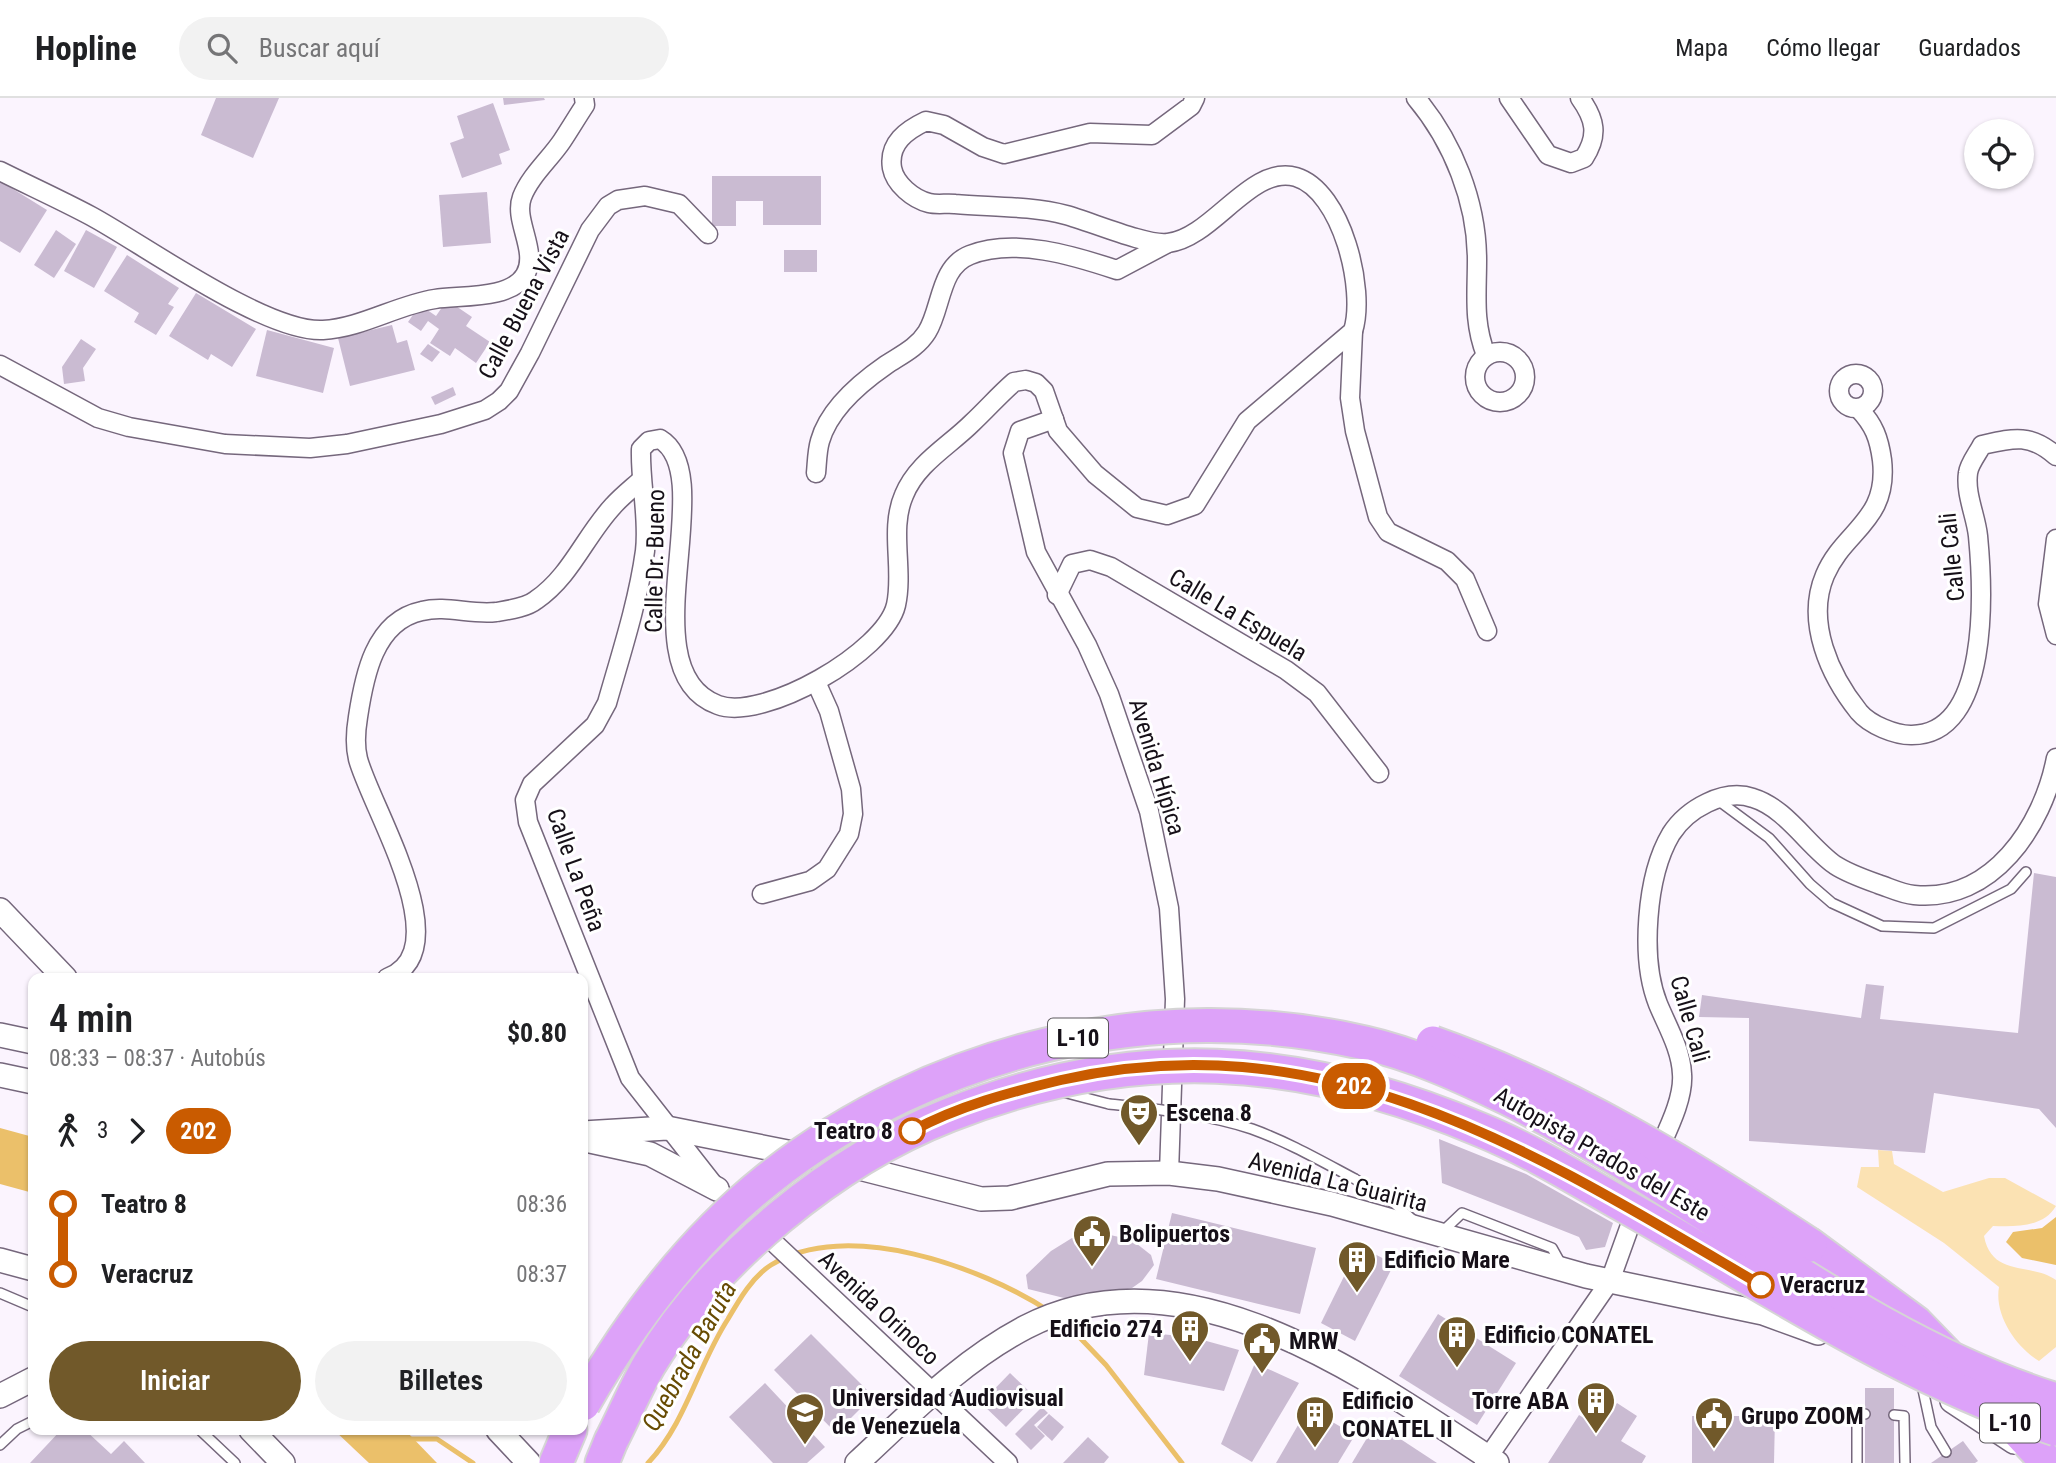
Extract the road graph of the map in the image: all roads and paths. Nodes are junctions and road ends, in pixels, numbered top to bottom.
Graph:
1 (584, 98) edge
2 (1195, 98) edge
3 (1416, 98) edge
4 (1509, 98) edge
5 (1580, 98) edge
6 (0, 171) edge
7 (708, 234) dead end
8 (1166, 244) junction
9 (1353, 331) junction
10 (1486, 355) dead end
11 (0, 365) edge
12 (1859, 408) dead end
13 (1054, 419) junction
14 (2056, 456) edge
15 (816, 473) dead end
16 (640, 481) junction
17 (2056, 539) edge
18 (1057, 595) junction
19 (1487, 631) dead end
20 (2056, 635) edge
21 (816, 682) junction
22 (2056, 758) edge
23 (1379, 773) dead end
24 (1715, 799) junction
25 (2026, 872) dead end
26 (762, 894) dead end
27 (0, 910) edge
28 (60, 973) edge
29 (399, 973) edge
30 (0, 1035) edge
31 (28, 1041) edge
32 (1369, 1044) junction
33 (0, 1075) edge
34 (28, 1081) edge
35 (1038, 1086) junction
36 (667, 1128) junction
37 (588, 1133) edge
38 (588, 1141) edge
39 (1169, 1173) junction
40 (717, 1189) junction
41 (1432, 1233) junction
42 (0, 1260) edge
43 (28, 1268) edge
44 (1610, 1281) junction
45 (0, 1293) edge
46 (28, 1305) edge
47 (28, 1382) edge
48 (1972, 1383) junction
49 (1922, 1385) junction
50 (933, 1392) junction
51 (0, 1396) edge
52 (588, 1396) edge
53 (2056, 1400) edge
54 (1865, 1414) dead end
55 (1894, 1415) dead end
56 (28, 1424) edge
57 (2056, 1429) edge
58 (205, 1435) edge
59 (256, 1435) edge
60 (503, 1435) edge
61 (568, 1435) edge
62 (2056, 1443) edge
63 (0, 1445) edge
64 (1947, 1452) dead end
65 (1489, 1461) edge
66 (236, 1463) edge
67 (283, 1463) edge
68 (529, 1463) edge
69 (556, 1463) edge
70 (603, 1463) edge
71 (857, 1463) edge
72 (1008, 1463) edge
73 (1857, 1463) edge
74 (1905, 1463) edge
75 (2043, 1463) edge
76 (2048, 1463) edge

1 - 6 street
2 - 8 street
3 - 10 street
4 - 5 street
7 - 11 street, Calle Buena Vista
8 - 9 street
8 - 15 street
9 - 13 street
9 - 19 street
12 - 14 street, Calle Cali
13 - 18 street, Avenida Hípica
13 - 21 street, Calle Dr. Bueno
16 - 21 street, Calle Dr. Bueno
16 - 29 street, Calle Dr. Bueno
16 - 36 street, Calle La Peña
17 - 20 street
18 - 23 street, Calle La Espuela
18 - 39 street, Avenida Hípica
21 - 26 street
22 - 24 street
24 - 25 lane
24 - 44 street, Calle Cali
27 - 28 street
30 - 31 street
32 - 48 highway, L-10, bridge
32 - 52 highway, Autopista Prados del Este / L-10, bridge
32 - 53 highway, Autopista Prados del Este / L-10, bridge
33 - 34 street
35 - 41 lane, bridge
35 - 57 highway, Autopista Prados del Este / L-10, bridge
35 - 70 highway, Autopista Prados del Este / L-10, bridge
36 - 37 street, Avenida La Guairita / L-10
36 - 39 street, Avenida La Guairita / L-10
36 - 40 street, Calle La Peña
38 - 40 street
39 - 41 street, Avenida La Guairita / L-10
40 - 50 street, Avenida Orinoco, bridge
41 - 44 street, Avenida La Guairita / L-10
42 - 43 street
44 - 49 street, Avenida La Guairita / L-10
44 - 65 street, Calle Cali
45 - 46 lane
47 - 51 street
48 - 62 highway, L-10
48 - 76 highway, L-10
49 - 64 lane
49 - 75 street, Avenida La Guairita / L-10
50 - 65 street
50 - 71 street
50 - 72 street, Avenida Orinoco
54 - 73 lane
55 - 74 lane
56 - 63 lane
58 - 66 lane
59 - 67 street
60 - 68 street
61 - 69 highway

